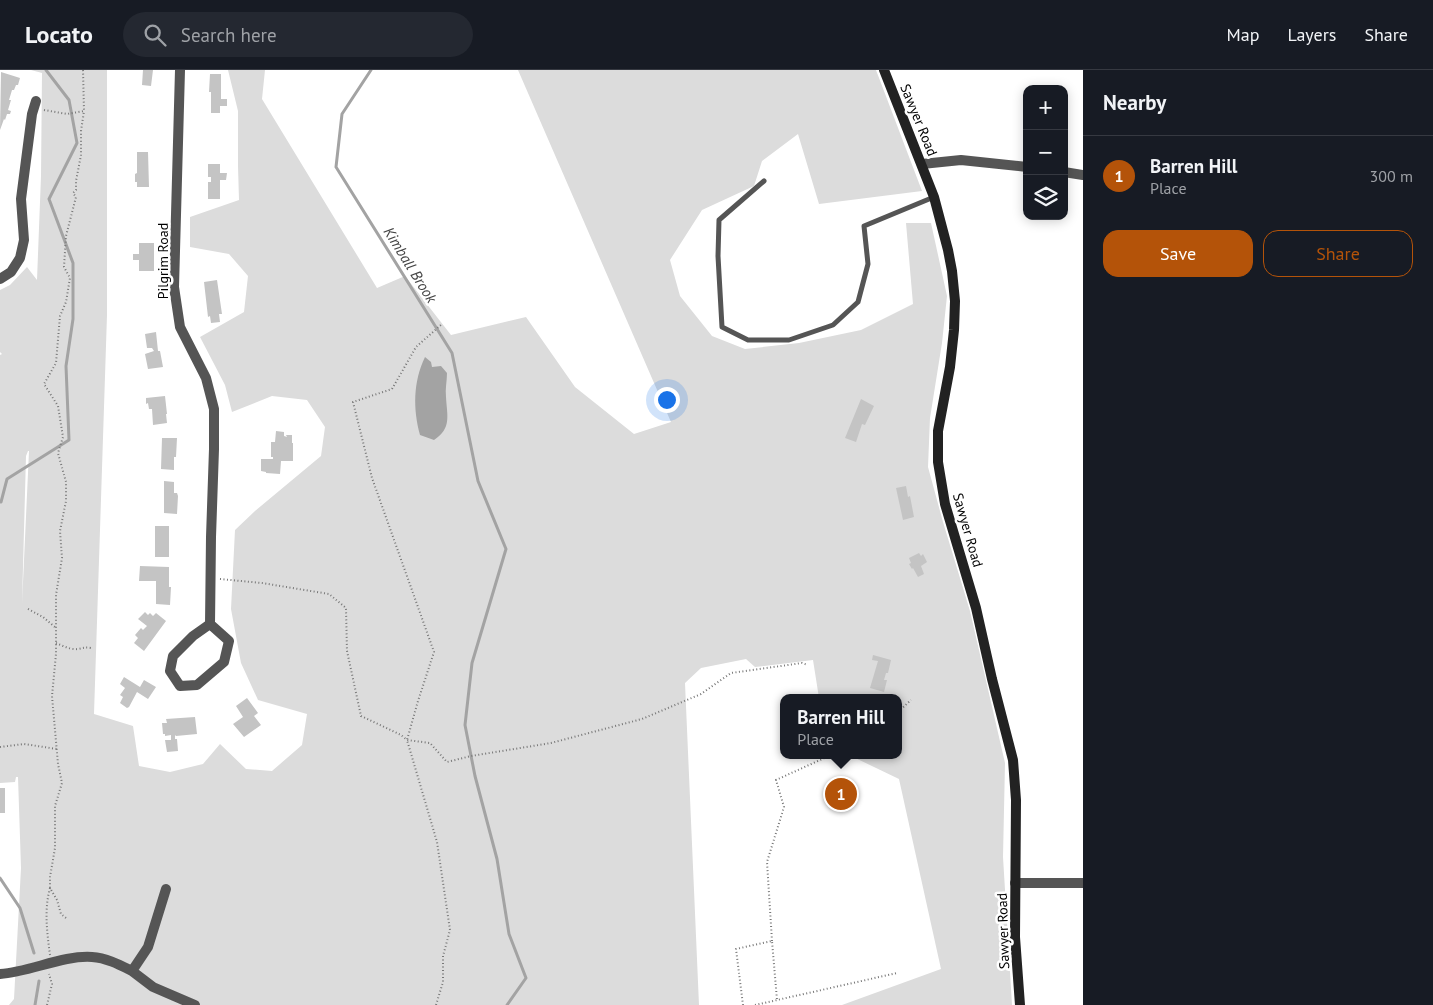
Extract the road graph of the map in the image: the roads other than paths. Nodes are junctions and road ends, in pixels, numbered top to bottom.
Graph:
1 (180, 70) edge
2 (884, 70) edge
3 (39, 106) road end
4 (922, 164) junction
5 (1023, 167) edge
6 (1068, 173) edge
7 (1083, 175) edge
8 (764, 181) dead end
9 (934, 197) junction
10 (0, 280) edge
11 (210, 624) junction
12 (1015, 883) junction
13 (1083, 883) edge
14 (166, 889) dead end
15 (132, 971) junction
16 (0, 974) edge
17 (195, 1005) edge
18 (1020, 1005) edge

1 - 11 street, Pilgrim Road
2 - 4 street, Sawyer Road
3 - 10 street
4 - 5 street
4 - 9 street, Sawyer Road
6 - 7 street
8 - 9 lane
9 - 12 street, Sawyer Road
11 - 11 street
12 - 13 street
12 - 18 street, Sawyer Road
14 - 15 street
15 - 16 street
15 - 17 street

